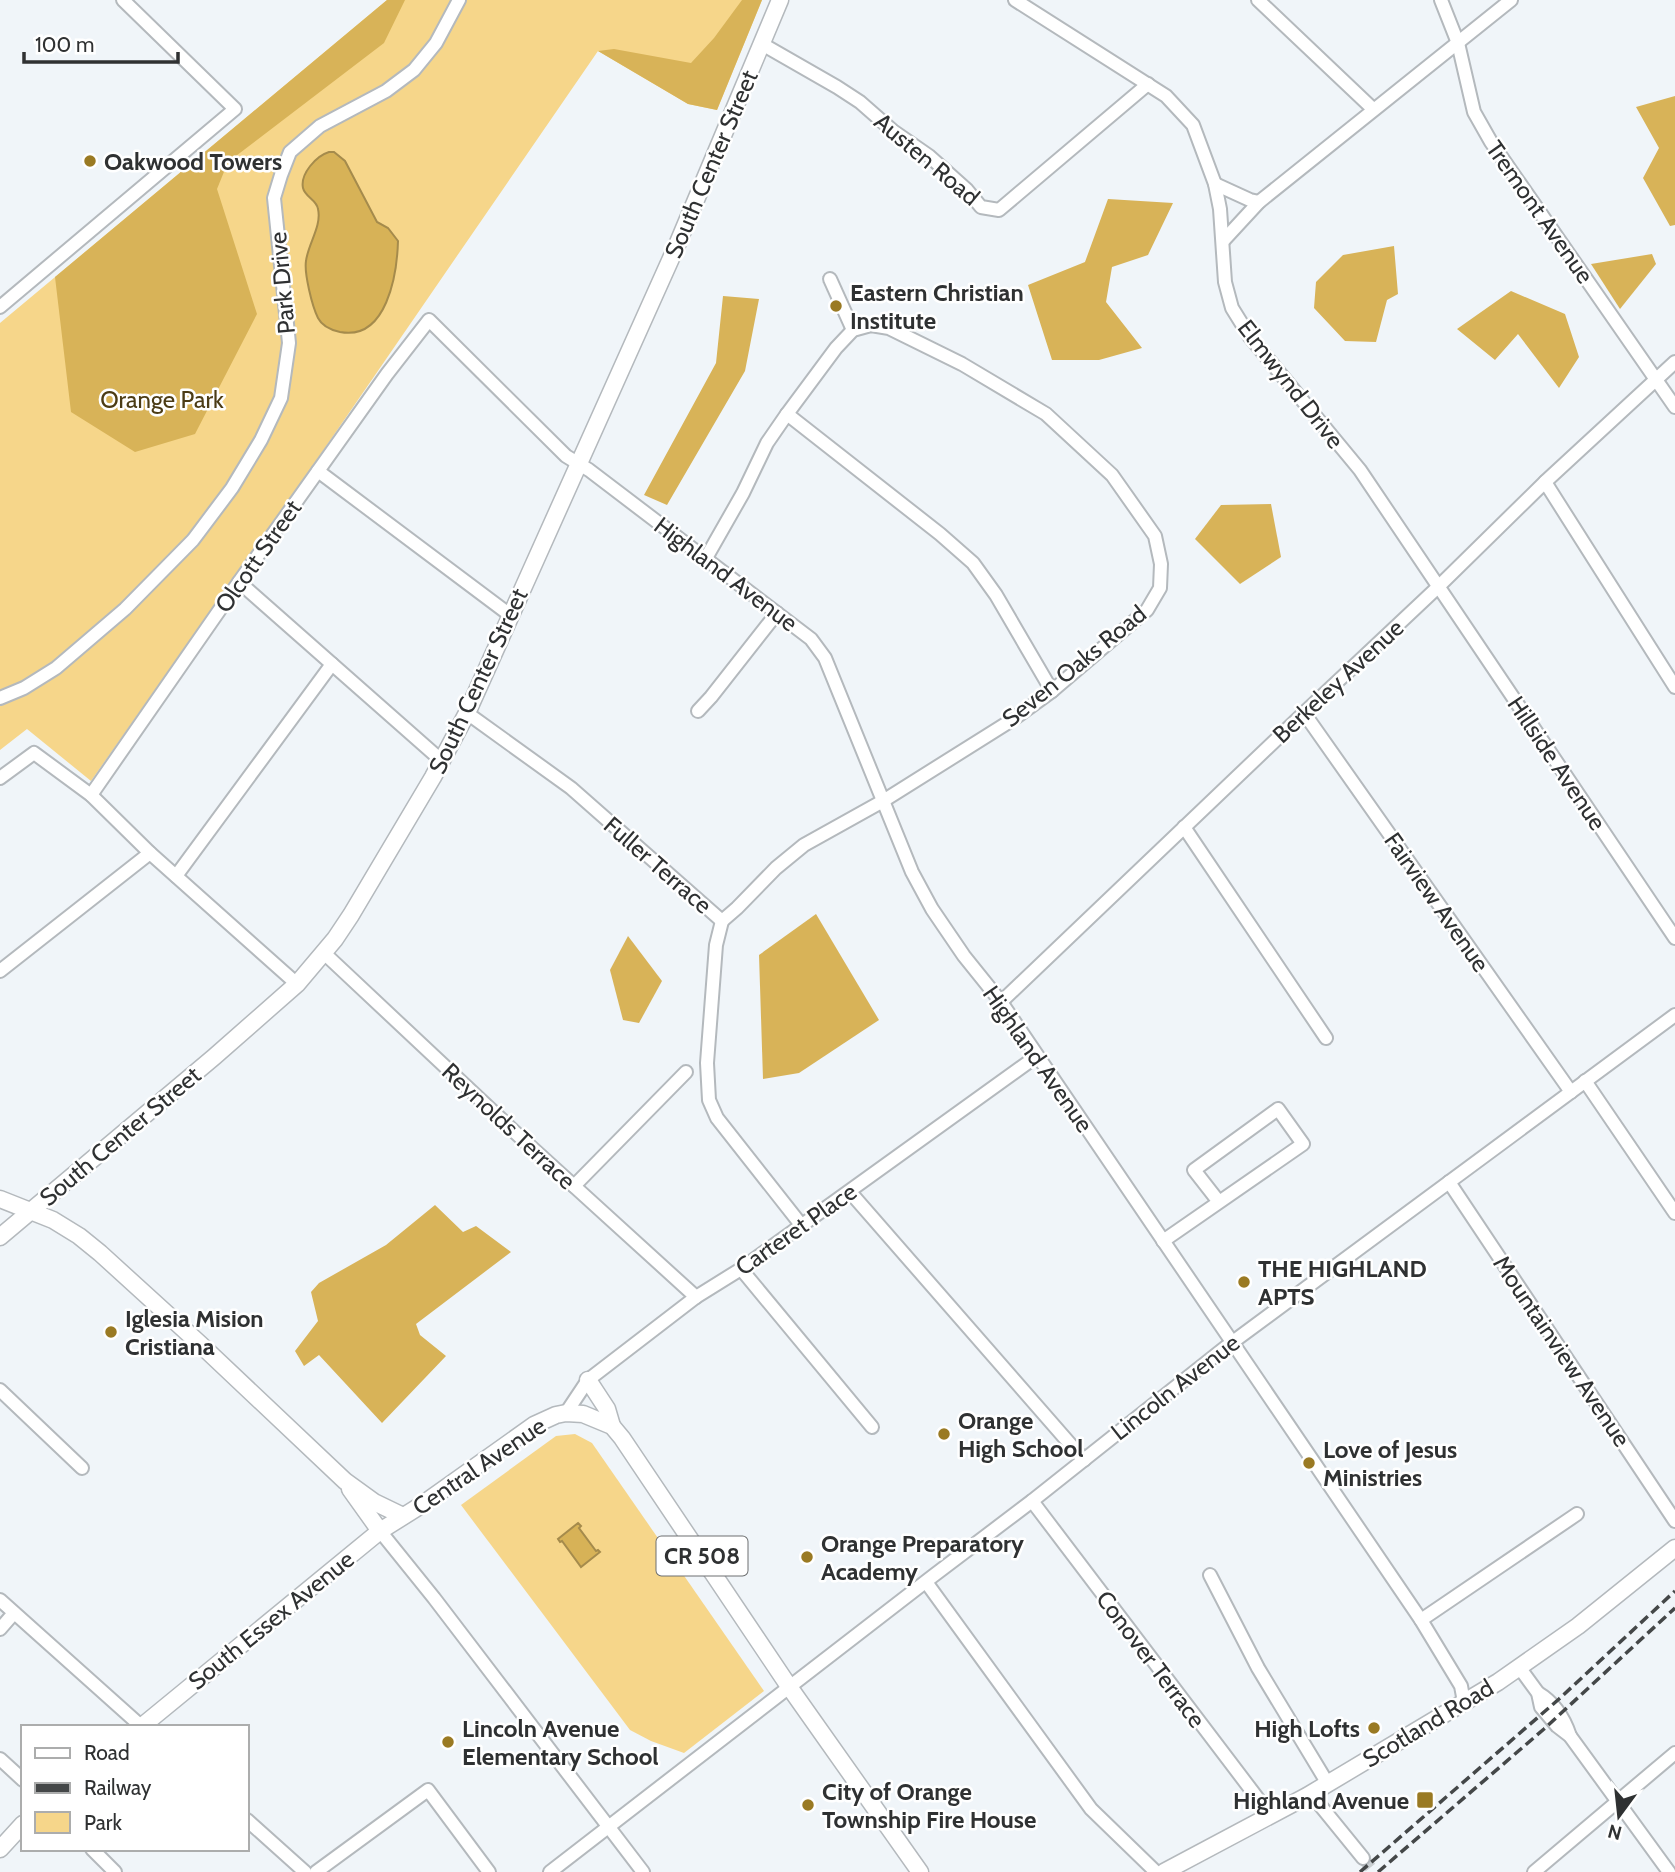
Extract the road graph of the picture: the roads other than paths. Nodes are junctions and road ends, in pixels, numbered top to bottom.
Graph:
1 (124, 0) edge
2 (459, 0) edge
3 (780, 0) edge
4 (1015, 0) edge
5 (1258, 0) edge
6 (1441, 0) edge
7 (1511, 0) edge
8 (1458, 43) junction
9 (762, 44) junction
10 (1148, 84) junction
11 (1373, 109) junction
12 (1215, 184) junction
13 (1259, 202) junction
14 (1223, 241) junction
15 (830, 279) dead end
16 (0, 307) edge
17 (429, 320) joint
18 (853, 330) junction
19 (1675, 362) edge
20 (1656, 378) junction
21 (1675, 407) edge
22 (787, 414) junction
23 (579, 463) junction
24 (318, 471) junction
25 (1545, 482) junction
26 (706, 558) junction
27 (239, 582) junction
28 (1438, 587) junction
29 (777, 612) junction
30 (510, 615) junction
31 (332, 664) junction
32 (1675, 687) edge
33 (1052, 691) junction
34 (0, 698) edge
35 (698, 711) dead end
36 (467, 713) junction
37 (1304, 713) junction
38 (442, 761) junction
39 (0, 778) edge
40 (91, 795) junction
41 (883, 801) junction
42 (1184, 827) junction
43 (150, 853) junction
44 (176, 876) junction
45 (722, 921) junction
46 (1675, 938) edge
47 (324, 953) junction
48 (0, 971) edge
49 (297, 984) junction
50 (1001, 1002) junction
51 (1675, 1015) edge
52 (1326, 1038) dead end
53 (1037, 1056) junction
54 (687, 1072) dead end
55 (1585, 1081) junction
56 (1571, 1092) junction
57 (1449, 1182) junction
58 (574, 1186) junction
59 (850, 1192) junction
60 (0, 1199) edge
61 (1220, 1202) junction
62 (31, 1210) junction
63 (1675, 1213) edge
64 (802, 1226) junction
65 (0, 1237) edge
66 (1163, 1241) junction
67 (741, 1269) junction
68 (696, 1297) junction
69 (1232, 1342) junction
70 (588, 1380) junction
71 (0, 1390) edge
72 (566, 1413) junction
73 (612, 1426) junction
74 (872, 1427) dead end
75 (1084, 1460) junction
76 (82, 1468) dead end
77 (345, 1481) junction
78 (1032, 1501) junction
79 (1577, 1514) dead end
80 (403, 1516) junction
81 (1675, 1521) edge
82 (380, 1531) junction
83 (1675, 1548) edge
84 (1210, 1575) dead end
85 (926, 1582) junction
86 (0, 1600) edge
87 (15, 1613) junction
88 (1421, 1620) junction
89 (0, 1629) edge
90 (1519, 1667) junction
91 (790, 1688) junction
92 (1464, 1702) junction
93 (140, 1725) edge
94 (142, 1725) edge
95 (1675, 1753) edge
96 (0, 1759) edge
97 (21, 1778) edge
98 (1328, 1784) junction
99 (1311, 1794) junction
100 (1618, 1801) junction
101 (1271, 1816) junction
102 (248, 1821) edge
103 (21, 1826) edge
104 (608, 1827) junction
105 (0, 1849) edge
106 (94, 1851) edge
107 (1363, 1858) tunnel mouth
108 (115, 1872) edge
109 (305, 1872) edge
110 (316, 1872) edge
111 (489, 1872) edge
112 (550, 1872) edge
113 (643, 1872) edge
114 (920, 1872) edge
115 (1156, 1872) edge
116 (1164, 1872) edge
117 (1534, 1872) edge
118 (1670, 1872) edge

1 - 16 street
2 - 34 street, Park Drive
3 - 9 main road, South Center Street
4 - 10 street, Elmwynd Drive
5 - 11 street
6 - 8 street, Tremont Avenue
7 - 8 street
8 - 11 street
8 - 20 street, Tremont Avenue
9 - 10 street, Austen Road
9 - 23 main road, South Center Street
10 - 12 street, Elmwynd Drive
11 - 13 street
12 - 13 street
12 - 14 street, Elmwynd Drive
13 - 14 street
14 - 28 street, Elmwynd Drive
15 - 18 street
17 - 23 street, Highland Avenue
17 - 24 street, Olcott Street
18 - 22 street
18 - 33 street, Seven Oaks Road
19 - 20 street, Berkeley Avenue
20 - 21 street, Tremont Avenue
20 - 25 street, Berkeley Avenue
22 - 26 street
22 - 33 street
23 - 26 street, Highland Avenue
23 - 30 main road, South Center Street
24 - 27 street, Olcott Street
24 - 30 street
25 - 28 street, Berkeley Avenue
25 - 32 street
26 - 29 street, Highland Avenue
27 - 31 street
27 - 40 street, Olcott Street
28 - 37 street, Berkeley Avenue
28 - 46 street, Hillside Avenue
29 - 35 street
29 - 41 street, Highland Avenue
30 - 36 main road, South Center Street
31 - 38 street
31 - 44 street
33 - 41 street, Seven Oaks Road
36 - 38 main road, South Center Street
36 - 45 street, Fuller Terrace
37 - 42 street, Berkeley Avenue
37 - 56 street, Fairview Avenue
38 - 47 main road, South Center Street
39 - 40 street
40 - 43 street
41 - 45 street, Fuller Terrace
41 - 50 street, Highland Avenue
42 - 50 street, Berkeley Avenue
42 - 52 street
43 - 44 street
43 - 48 street
44 - 49 street
45 - 64 street
47 - 49 main road, South Center Street
47 - 58 street, Reynolds Terrace
49 - 62 main road, South Center Street
50 - 53 street, Highland Avenue
51 - 55 street, Lincoln Avenue
53 - 59 street, Carteret Place
53 - 66 street, Highland Avenue
54 - 58 street
55 - 56 street, Lincoln Avenue
55 - 63 street
56 - 57 street, Lincoln Avenue
57 - 69 street, Lincoln Avenue
57 - 81 street, Mountainview Avenue
58 - 68 street, Reynolds Terrace
59 - 64 street, Carteret Place
59 - 75 street
60 - 62 main road, Central Avenue
61 - 61 street
61 - 66 street
62 - 65 main road, South Center Street
62 - 77 main road, Central Avenue
64 - 67 street, Carteret Place
66 - 69 street, Highland Avenue
67 - 68 street, Carteret Place
67 - 74 street
68 - 70 street, Carteret Place
69 - 75 street, Lincoln Avenue
69 - 88 street, Highland Avenue
70 - 72 street, Carteret Place
70 - 73 main road
71 - 76 street
72 - 73 main road, Central Avenue
72 - 80 main road, Central Avenue
73 - 91 main road, CR 508
75 - 78 street, Lincoln Avenue
77 - 80 main road, Central Avenue
77 - 82 main road
78 - 85 street, Lincoln Avenue
78 - 101 street, Conover Terrace
79 - 88 street
80 - 82 main road, South Essex Avenue
82 - 94 main road, South Essex Avenue
82 - 104 street
83 - 90 main road, Scotland Road
84 - 98 street
85 - 91 street, Lincoln Avenue
85 - 115 street
86 - 87 street
87 - 89 street
87 - 93 street
88 - 92 street, Highland Avenue
90 - 92 main road, Scotland Road
90 - 100 street
91 - 104 street, Lincoln Avenue
91 - 114 main road, CR 508
92 - 98 main road, Scotland Road
95 - 100 street
96 - 97 street
98 - 99 main road, Scotland Road
99 - 101 main road, Scotland Road
99 - 107 street
100 - 117 street
100 - 118 street
101 - 116 main road, Scotland Road
102 - 109 street
103 - 105 main road
104 - 112 street, Lincoln Avenue
104 - 113 street
106 - 108 street
110 - 111 street

